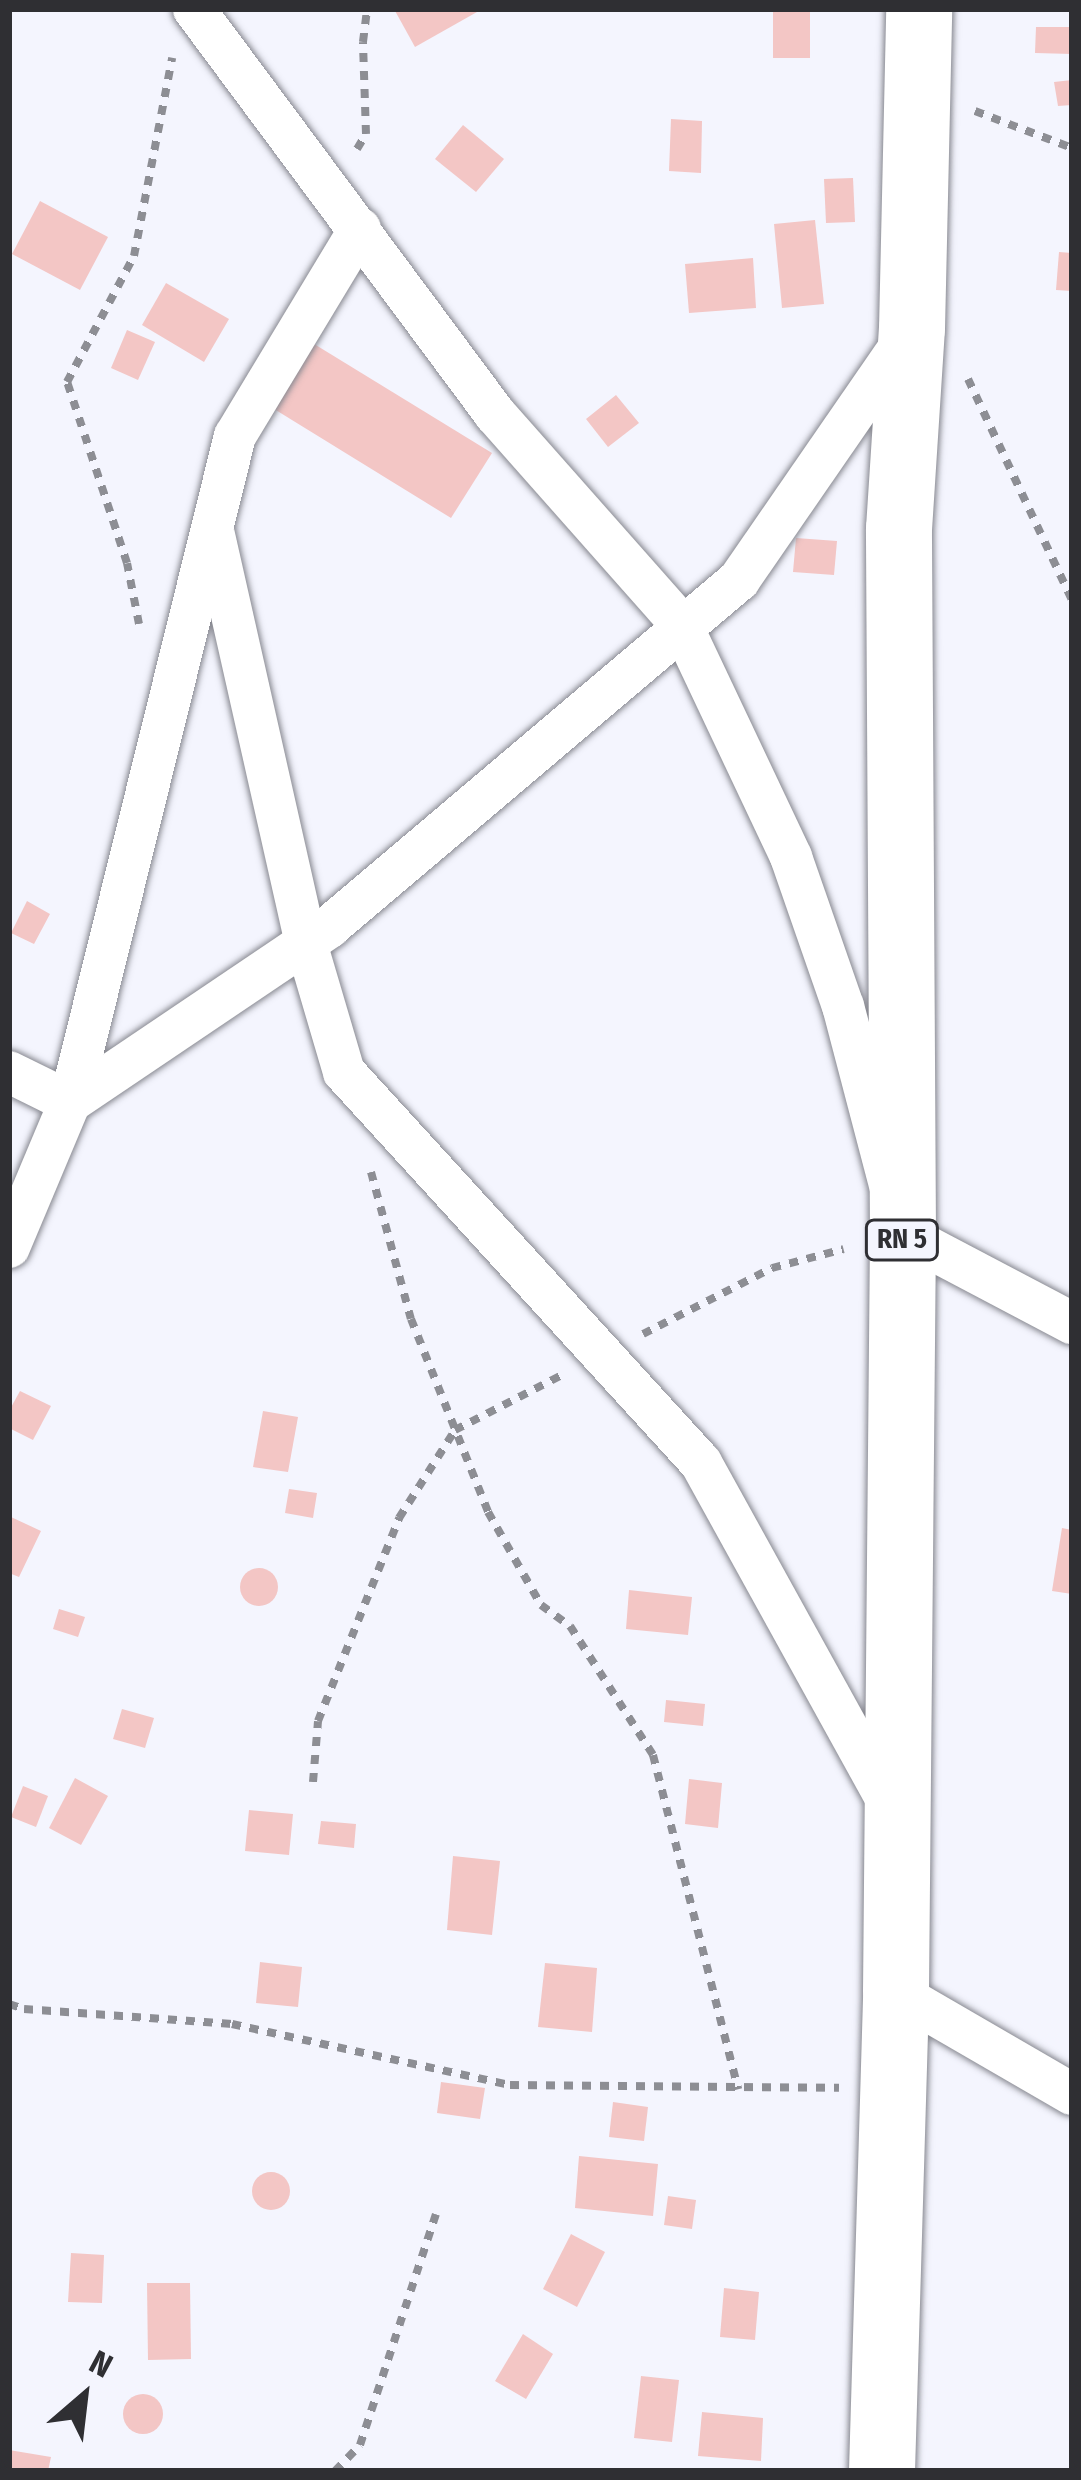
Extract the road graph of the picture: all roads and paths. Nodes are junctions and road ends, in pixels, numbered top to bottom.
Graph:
1 (194, 9) edge
2 (367, 9) edge
3 (920, 9) edge
4 (173, 55) dead end
5 (917, 90) junction
6 (1072, 148) edge
7 (331, 191) junction
8 (359, 230) junction
9 (913, 329) junction
10 (214, 536) junction
11 (1072, 600) edge
12 (681, 624) junction
13 (141, 633) dead end
14 (306, 943) junction
15 (9, 1072) edge
16 (70, 1102) junction
17 (368, 1162) dead end
18 (902, 1234) junction
19 (9, 1247) edge
20 (1072, 1323) edge
21 (602, 1355) junction
22 (455, 1430) junction
23 (313, 1782) dead end
24 (898, 1821) junction
25 (896, 1992) junction
26 (9, 2003) edge
27 (894, 2088) junction
28 (738, 2089) junction
29 (1072, 2094) edge
30 (436, 2214) dead end
31 (335, 2471) edge
32 (882, 2471) edge

1 - 7 street
2 - 7 path
3 - 5 main road, RN 5
4 - 13 path
5 - 6 path
5 - 9 main road, RN 5
7 - 8 street
8 - 10 street
8 - 12 street
9 - 11 path
9 - 12 street
9 - 18 main road, RN 5
10 - 14 street
10 - 16 street
12 - 14 street
12 - 18 street
14 - 16 street
14 - 21 street
15 - 16 street
16 - 19 street
17 - 22 path
18 - 20 street
18 - 21 path
18 - 24 main road, RN 5
21 - 22 path
21 - 24 street
22 - 23 path
22 - 28 path
24 - 25 main road, RN 5
25 - 27 main road, RN 5
25 - 29 street
26 - 28 path
27 - 28 path
27 - 32 main road, RN 5
30 - 31 path

